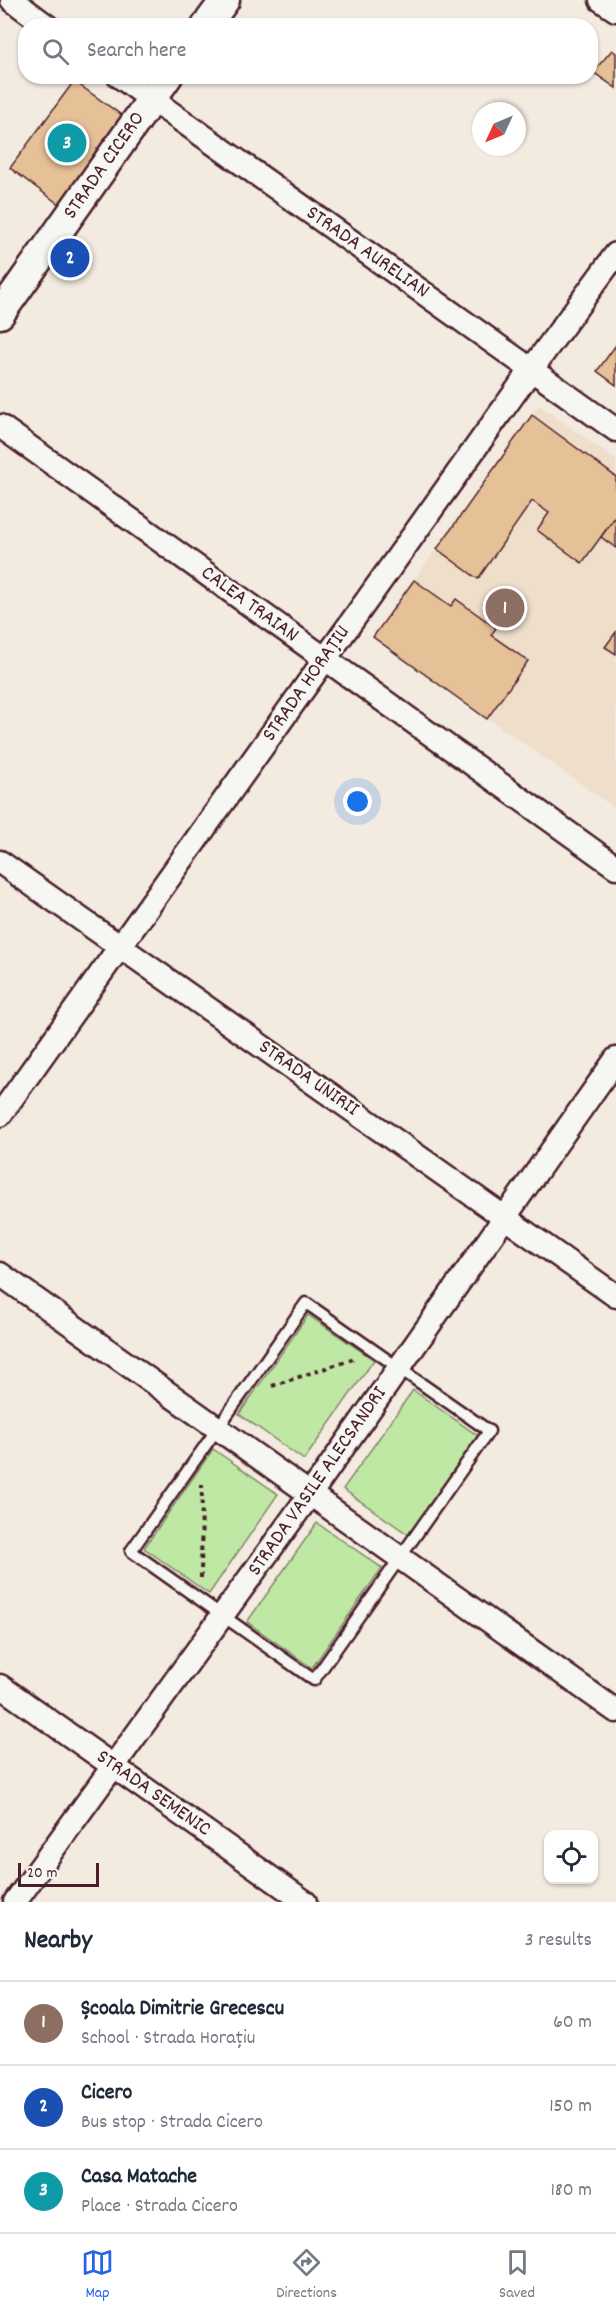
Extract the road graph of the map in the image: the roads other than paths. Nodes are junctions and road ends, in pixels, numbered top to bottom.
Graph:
1 (12, 0) edge
2 (225, 0) edge
3 (601, 0) edge
4 (616, 10) edge
5 (36, 18) edge
6 (212, 18) edge
7 (130, 84) edge
8 (162, 84) edge
9 (151, 100) junction
10 (616, 254) edge
11 (0, 314) edge
12 (531, 370) junction
13 (0, 426) edge
14 (616, 430) edge
15 (326, 660) junction
16 (0, 862) edge
17 (616, 867) edge
18 (120, 947) junction
19 (616, 1059) edge
20 (0, 1115) edge
21 (506, 1217) junction
22 (0, 1274) edge
23 (616, 1296) edge
24 (399, 1368) junction
25 (218, 1428) junction
26 (310, 1493) junction
27 (401, 1557) junction
28 (222, 1616) junction
29 (0, 1686) edge
30 (616, 1711) edge
31 (114, 1766) junction
32 (15, 1902) edge
33 (305, 1902) edge

1 - 5 street
2 - 6 street
3 - 4 street
7 - 9 street, STRADA AURELIAN
8 - 9 street, STRADA CICERO
9 - 11 street, STRADA CICERO
9 - 12 street, STRADA AURELIAN
10 - 12 street, STRADA HORAȚIU
12 - 14 street, STRADA AURELIAN
12 - 15 street, STRADA HORAȚIU
13 - 15 street, CALEA TRAIAN
15 - 17 street, CALEA TRAIAN
15 - 18 street, STRADA HORAȚIU
16 - 18 street, STRADA UNIRII
18 - 20 street, STRADA HORAȚIU
18 - 21 street, STRADA UNIRII
19 - 21 street, STRADA VASILE ALECSANDRI
21 - 23 street, STRADA UNIRII
21 - 24 street, STRADA VASILE ALECSANDRI
22 - 25 street
24 - 25 lane
24 - 26 street, STRADA VASILE ALECSANDRI
24 - 27 lane
25 - 26 street
25 - 28 lane
26 - 27 street
26 - 28 street, STRADA VASILE ALECSANDRI
27 - 28 lane
27 - 30 street
28 - 31 street, STRADA VASILE ALECSANDRI
29 - 31 street, STRADA SEMENIC
31 - 32 street, STRADA VASILE ALECSANDRI
31 - 33 street, STRADA SEMENIC

